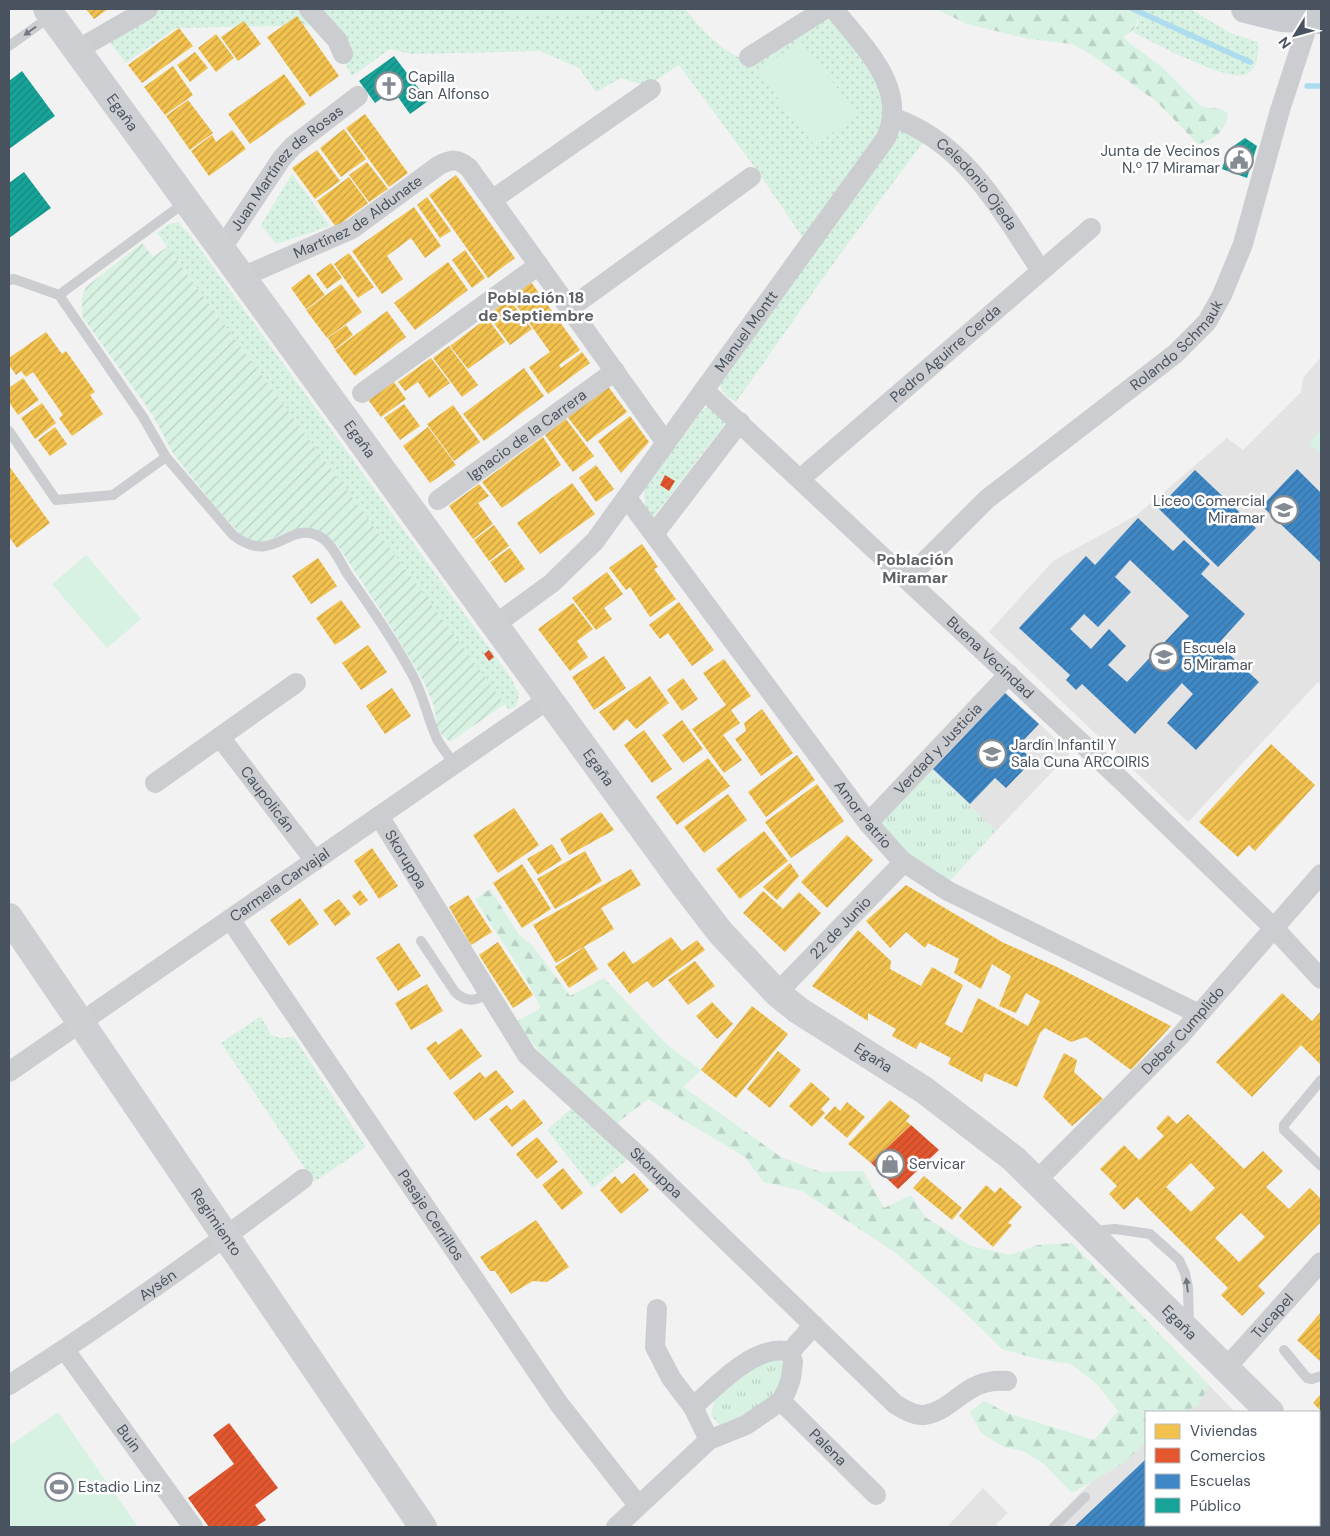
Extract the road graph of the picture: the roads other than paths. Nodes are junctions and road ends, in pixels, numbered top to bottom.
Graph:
1 (148, 9) edge
2 (309, 9) edge
3 (825, 9) edge
4 (834, 9) edge
5 (1245, 9) edge
6 (49, 12) edge
7 (1315, 20) edge
8 (9, 46) edge
9 (77, 50) junction
10 (344, 54) dead end
11 (748, 57) dead end
12 (651, 89) dead end
13 (358, 96) dead end
14 (894, 118) junction
15 (751, 177) dead end
16 (492, 200) junction
17 (187, 201) junction
18 (1090, 228) dead end
19 (222, 248) junction
20 (538, 265) junction
21 (1040, 270) junction
22 (242, 277) junction
23 (9, 280) edge
24 (59, 295) junction
25 (570, 308) junction
26 (615, 371) junction
27 (704, 390) junction
28 (362, 393) dead end
29 (740, 422) junction
30 (9, 431) edge
31 (666, 443) junction
32 (166, 457) junction
33 (800, 479) junction
34 (627, 498) junction
35 (438, 500) dead end
36 (654, 534) junction
37 (907, 579) junction
38 (496, 624) junction
39 (1009, 674) junction
40 (296, 683) dead end
41 (550, 698) junction
42 (220, 737) junction
43 (454, 764) junction
44 (155, 783) dead end
45 (379, 816) junction
46 (868, 823) junction
47 (315, 861) junction
48 (904, 862) junction
49 (1321, 874) edge
50 (9, 917) edge
51 (230, 919) junction
52 (1274, 928) junction
53 (421, 941) dead end
54 (1321, 979) edge
55 (777, 992) junction
56 (488, 994) junction
57 (1199, 1014) junction
58 (80, 1022) junction
59 (9, 1072) edge
60 (1321, 1080) edge
61 (1321, 1166) edge
62 (303, 1179) dead end
63 (1037, 1180) junction
64 (1088, 1232) junction
65 (226, 1237) junction
66 (1321, 1262) edge
67 (657, 1309) dead end
68 (814, 1325) junction
69 (1189, 1334) junction
70 (65, 1350) junction
71 (1284, 1350) dead end
72 (790, 1352) junction
73 (1225, 1369) junction
74 (1321, 1376) edge
75 (1007, 1381) dead end
76 (9, 1385) edge
77 (780, 1400) junction
78 (693, 1407) junction
79 (1269, 1411) edge
80 (709, 1440) junction
81 (876, 1495) dead end
82 (1085, 1497) dead end
83 (638, 1505) junction
84 (193, 1527) edge
85 (423, 1527) edge
86 (616, 1527) edge
87 (1054, 1527) edge

1 - 9 street
2 - 10 street
3 - 11 street
4 - 14 street
5 - 7 main road
6 -> 8 lane
6 - 9 main road, Egaña
7 - 37 street, Rolando Schmauk
9 - 17 main road, Egaña
12 - 16 street
13 - 19 street, Juan Martínez de Rosas
14 - 21 street, Celedonio Ojeda
14 - 27 street, Manuel Montt
15 - 25 street
16 - 20 street
16 - 22 street, Martínez de Aldunate
17 - 19 main road, Egaña
17 - 24 lane
18 - 21 street, Pedro Aguirre Cerda
19 - 22 main road, Egaña
20 - 25 street
20 - 28 street
21 - 33 street, Pedro Aguirre Cerda
22 - 38 main road, Egaña
23 - 24 lane
24 - 32 lane
25 - 26 street
26 - 31 street
26 - 35 street, Ignacio de la Carrera
27 - 29 street, Buena Vecindad
27 - 31 street, Manuel Montt
29 - 33 street, Buena Vecindad
29 - 36 street
30 - 32 lane
31 - 34 street, Manuel Montt
32 - 43 lane
33 - 37 street, Buena Vecindad
34 - 36 street, Amor Patrio
34 - 38 street, Manuel Montt
36 - 46 street, Amor Patrio
37 - 39 street, Buena Vecindad
38 - 41 main road, Egaña
39 - 46 street, Verdad y Justicia
39 - 52 street, Buena Vecindad
40 - 42 street
41 - 43 street, Carmela Carvajal
41 - 55 main road, Egaña
42 - 44 street
42 - 47 street, Caupolicán
43 - 45 street, Carmela Carvajal
45 - 47 street, Carmela Carvajal
45 - 56 street, Skoruppa
46 - 48 street, Amor Patrio
47 - 51 street, Carmela Carvajal
48 - 55 street, 22 de Junio
48 - 57 street, Amor Patrio
49 - 52 street, Deber Cumplido
50 - 58 main road, Regimiento
51 - 58 street, Carmela Carvajal
51 - 83 street, Pasaje Cerrillos
52 - 54 street, Buena Vecindad
52 - 57 street, Deber Cumplido
53 - 56 lane
55 - 63 main road, Egaña
56 - 68 street, Skoruppa
57 - 63 street, Deber Cumplido
58 - 59 street, Carmela Carvajal
58 - 65 main road, Regimiento
60 - 61 lane
62 - 65 street, Aysén
63 - 64 main road, Egaña
64 - 69 main road, Egaña
69 -> 64 lane
65 - 70 street, Aysén
65 - 85 main road, Regimiento
66 - 73 street, Tucapel
67 - 78 street
68 - 72 street
68 - 75 street, Skoruppa
69 - 73 main road, Egaña
70 - 76 street, Aysén
70 - 84 street, Buin
71 - 74 lane
72 - 77 street
72 - 78 street
73 - 79 main road, Egaña
77 - 80 street
77 - 81 street, Palena
78 - 80 street
80 - 83 street
82 - 87 lane
83 - 86 street

